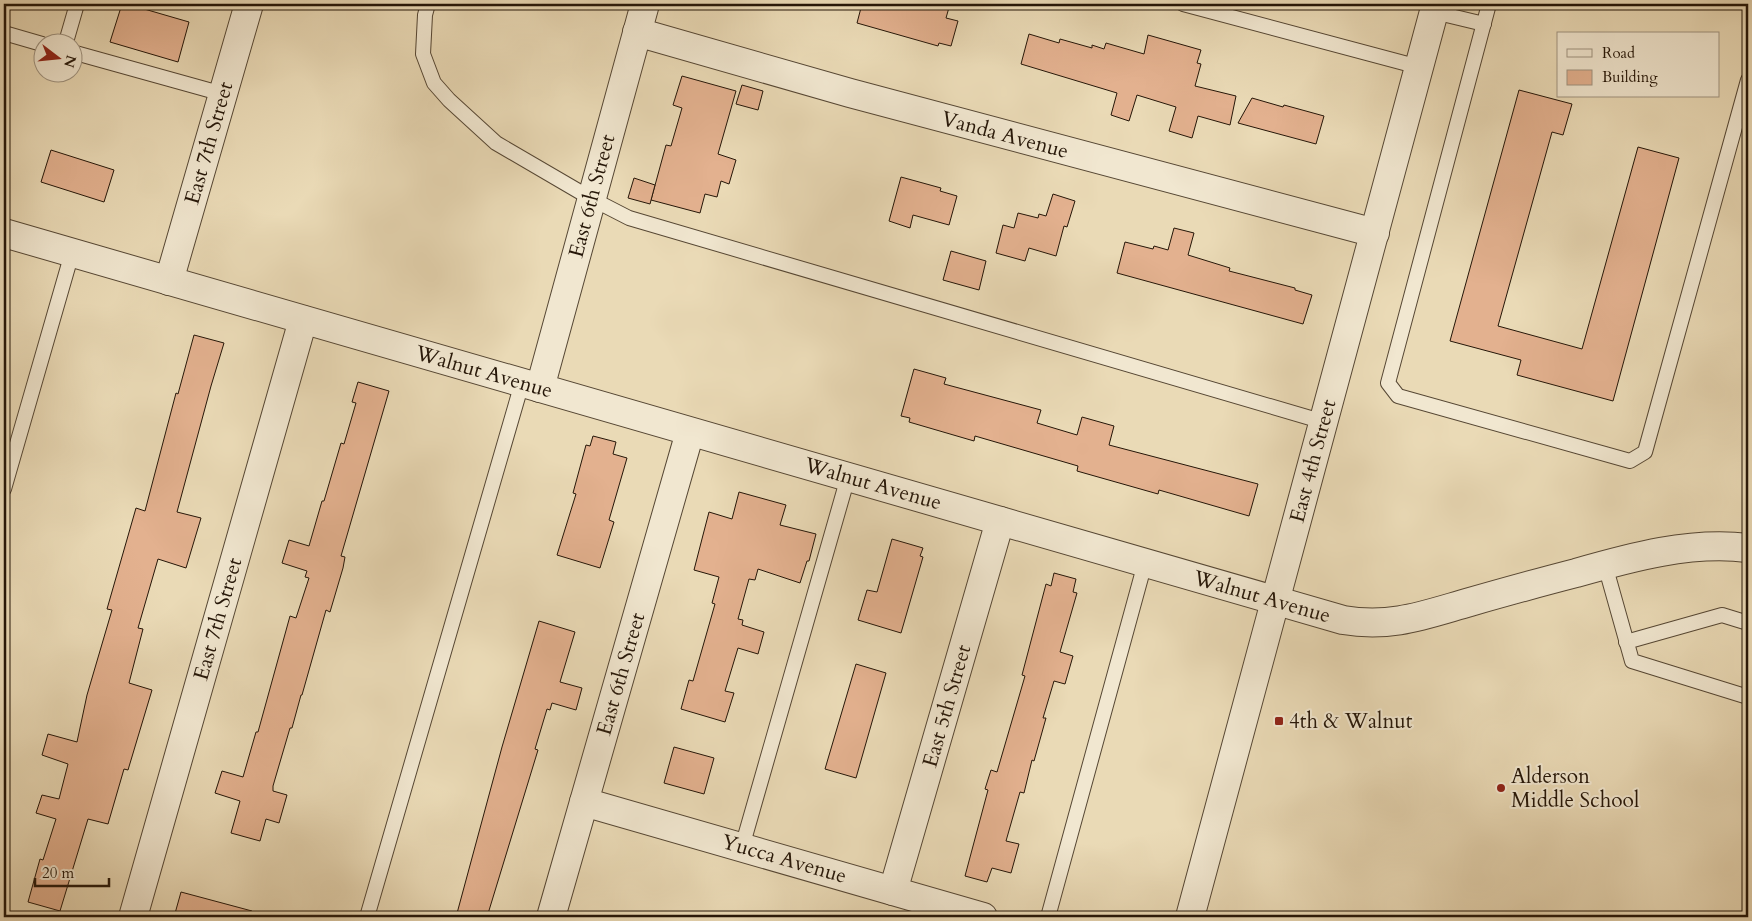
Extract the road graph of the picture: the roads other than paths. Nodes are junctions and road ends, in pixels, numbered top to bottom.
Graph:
1 (77, 4) edge
2 (249, 4) edge
3 (428, 4) edge
4 (645, 4) edge
5 (1183, 4) edge
6 (1489, 4) edge
7 (1435, 8) edge
8 (1484, 24) junction
9 (69, 32) edge
10 (637, 32) junction
11 (4, 33) edge
12 (32, 41) edge
13 (82, 55) edge
14 (1419, 67) junction
15 (1748, 80) edge
16 (223, 94) junction
17 (592, 199) junction
18 (4, 233) edge
19 (1375, 233) junction
20 (72, 253) junction
21 (169, 281) junction
22 (303, 320) junction
23 (531, 386) junction
24 (1324, 422) junction
25 (690, 432) junction
26 (848, 477) junction
27 (4, 489) edge
28 (1000, 521) junction
29 (1748, 548) edge
30 (1145, 563) junction
31 (1605, 565) junction
32 (1275, 601) junction
33 (1748, 623) edge
34 (1626, 642) junction
35 (1748, 697) edge
36 (584, 802) junction
37 (742, 848) junction
38 (893, 891) junction
39 (133, 917) edge
40 (367, 917) edge
41 (551, 917) edge
42 (981, 917) edge
43 (1048, 917) edge
44 (1190, 917) edge

1 - 9 lane
2 - 16 street, East 7th Street
3 - 17 lane
4 - 10 street, East 6th Street
5 - 14 lane
6 - 8 lane
7 - 8 lane
7 - 14 street, East 4th Street
8 - 15 lane
10 - 17 street, East 6th Street
10 - 19 street, Vanda Avenue
11 - 12 lane
13 - 16 lane
14 - 19 street, East 4th Street
16 - 21 street, East 7th Street
17 - 23 street, East 6th Street
17 - 24 lane
18 - 20 street, Walnut Avenue
19 - 24 street, East 4th Street
20 - 21 street, Walnut Avenue
20 - 27 lane
21 - 22 street, Walnut Avenue
22 - 23 street, Walnut Avenue
22 - 39 street, East 7th Street
23 - 25 street, Walnut Avenue
23 - 40 lane
24 - 32 street, East 4th Street
25 - 26 street, Walnut Avenue
25 - 36 street, East 6th Street
26 - 28 street, Walnut Avenue
26 - 37 lane
28 - 30 street, Walnut Avenue
28 - 38 street, East 5th Street
29 - 31 street, Walnut Avenue
30 - 32 street, Walnut Avenue
30 - 43 lane
31 - 32 street, Walnut Avenue
31 - 34 lane
32 - 44 street, East 4th Street
33 - 34 lane
34 - 35 lane
36 - 37 street, Yucca Avenue
36 - 41 street, East 6th Street
37 - 38 street, Yucca Avenue
38 - 42 street, Yucca Avenue

